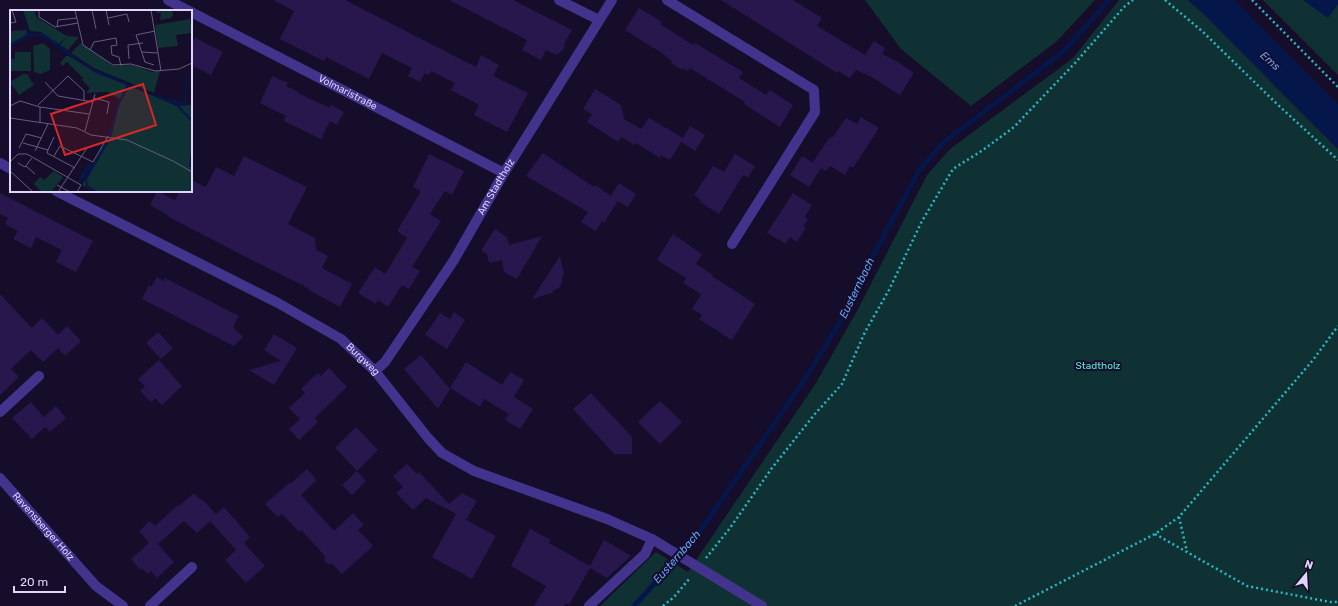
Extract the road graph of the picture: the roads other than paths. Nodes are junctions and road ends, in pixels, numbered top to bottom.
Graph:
1 (168, 0) edge
2 (559, 0) edge
3 (612, 0) edge
4 (667, 0) edge
5 (186, 10) edge
6 (192, 13) edge
7 (599, 20) junction
8 (0, 163) edge
9 (10, 168) edge
10 (504, 173) junction
11 (58, 192) edge
12 (732, 244) dead end
13 (375, 371) junction
14 (39, 376) dead end
15 (0, 412) edge
16 (0, 478) edge
17 (652, 539) junction
18 (192, 567) dead end
19 (122, 606) edge
20 (150, 606) edge
21 (589, 606) edge
22 (762, 606) edge

1 - 5 street, Volmaristraße
2 - 7 street
3 - 7 street, Am Stadtholz
4 - 12 street
6 - 10 street, Volmaristraße
7 - 10 street, Am Stadtholz
8 - 9 street
10 - 13 street, Am Stadtholz
11 - 13 street, Burgweg
13 - 17 street, Burgweg
14 - 15 street
16 - 19 street, Ravensberger Holz
17 - 21 street
17 - 22 street, Burgweg
18 - 20 street

